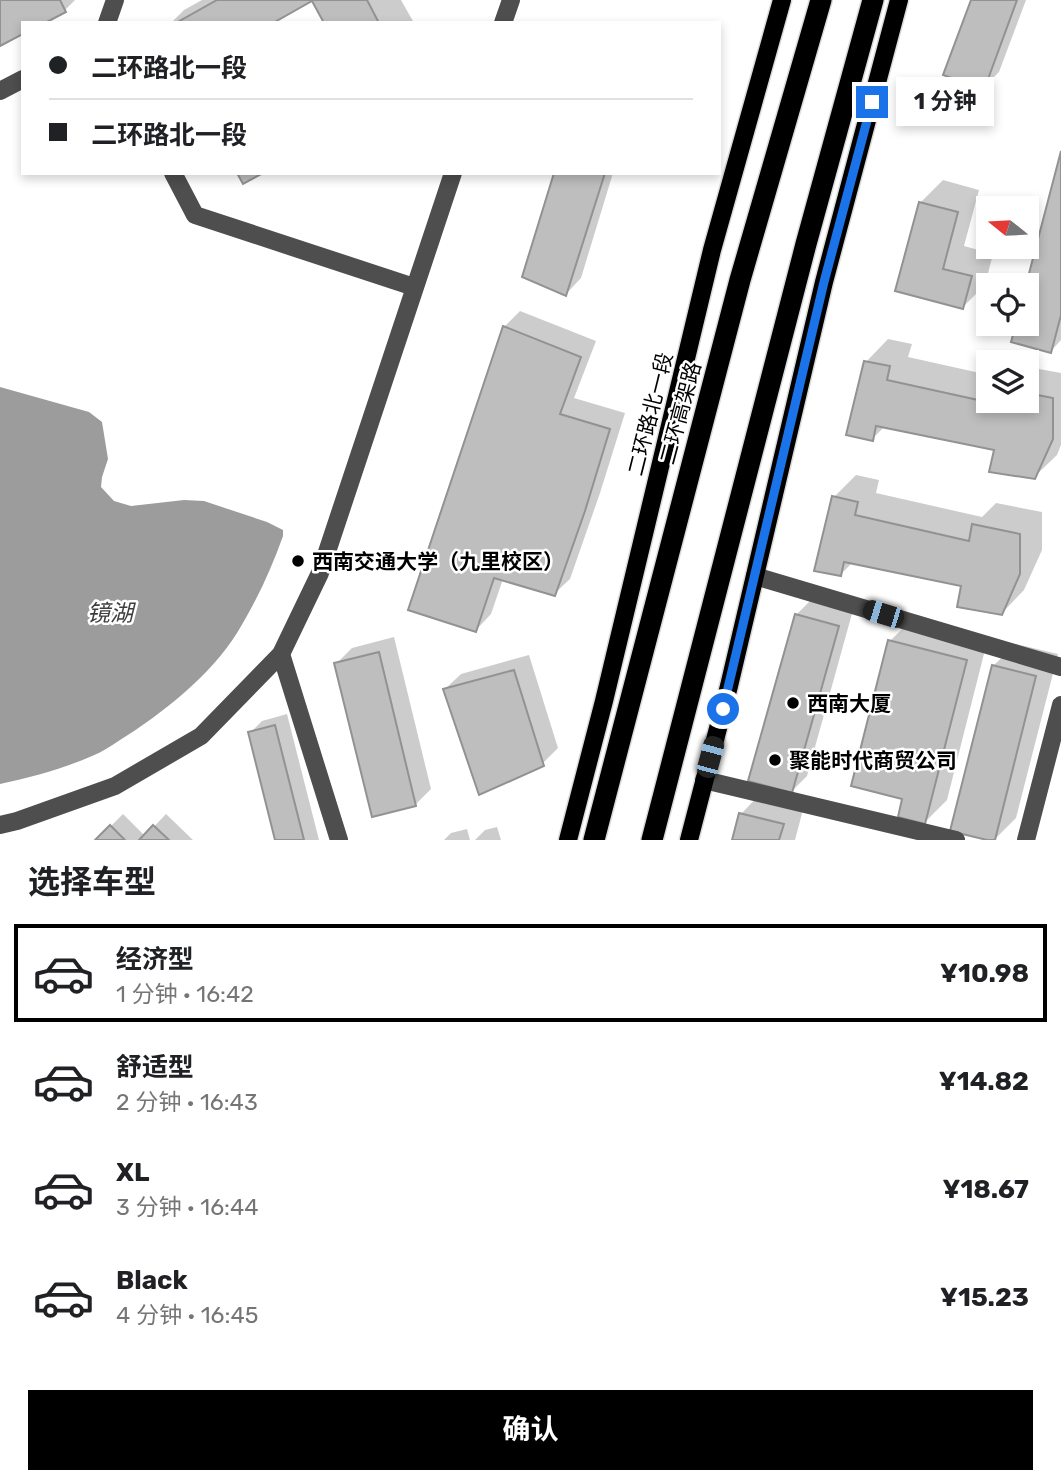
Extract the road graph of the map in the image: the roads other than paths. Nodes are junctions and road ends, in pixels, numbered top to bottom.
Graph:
1 (115, 0) edge
2 (511, 0) edge
3 (782, 0) edge
4 (821, 0) edge
5 (873, 0) edge
6 (899, 0) edge
7 (108, 21) edge
8 (504, 21) edge
9 (21, 80) edge
10 (0, 91) edge
11 (174, 175) edge
12 (452, 175) edge
13 (414, 287) junction
14 (755, 576) junction
15 (281, 654) junction
16 (1061, 667) edge
17 (1061, 705) edge
18 (704, 780) junction
19 (0, 825) edge
20 (339, 840) edge
21 (568, 840) edge
22 (594, 840) edge
23 (652, 840) edge
24 (689, 840) edge
25 (956, 840) edge
26 (1026, 840) edge

1 - 7 street
2 - 8 street
3 - 21 main road, 二环路北一段
4 - 22 highway, 二环高架路
5 - 23 highway
6 - 14 main road
9 - 10 street
11 - 13 street
12 - 13 street
13 - 15 street
14 - 16 street
14 - 18 main road
15 - 19 street
15 - 20 street
17 - 26 street
18 - 24 main road
18 - 25 street

